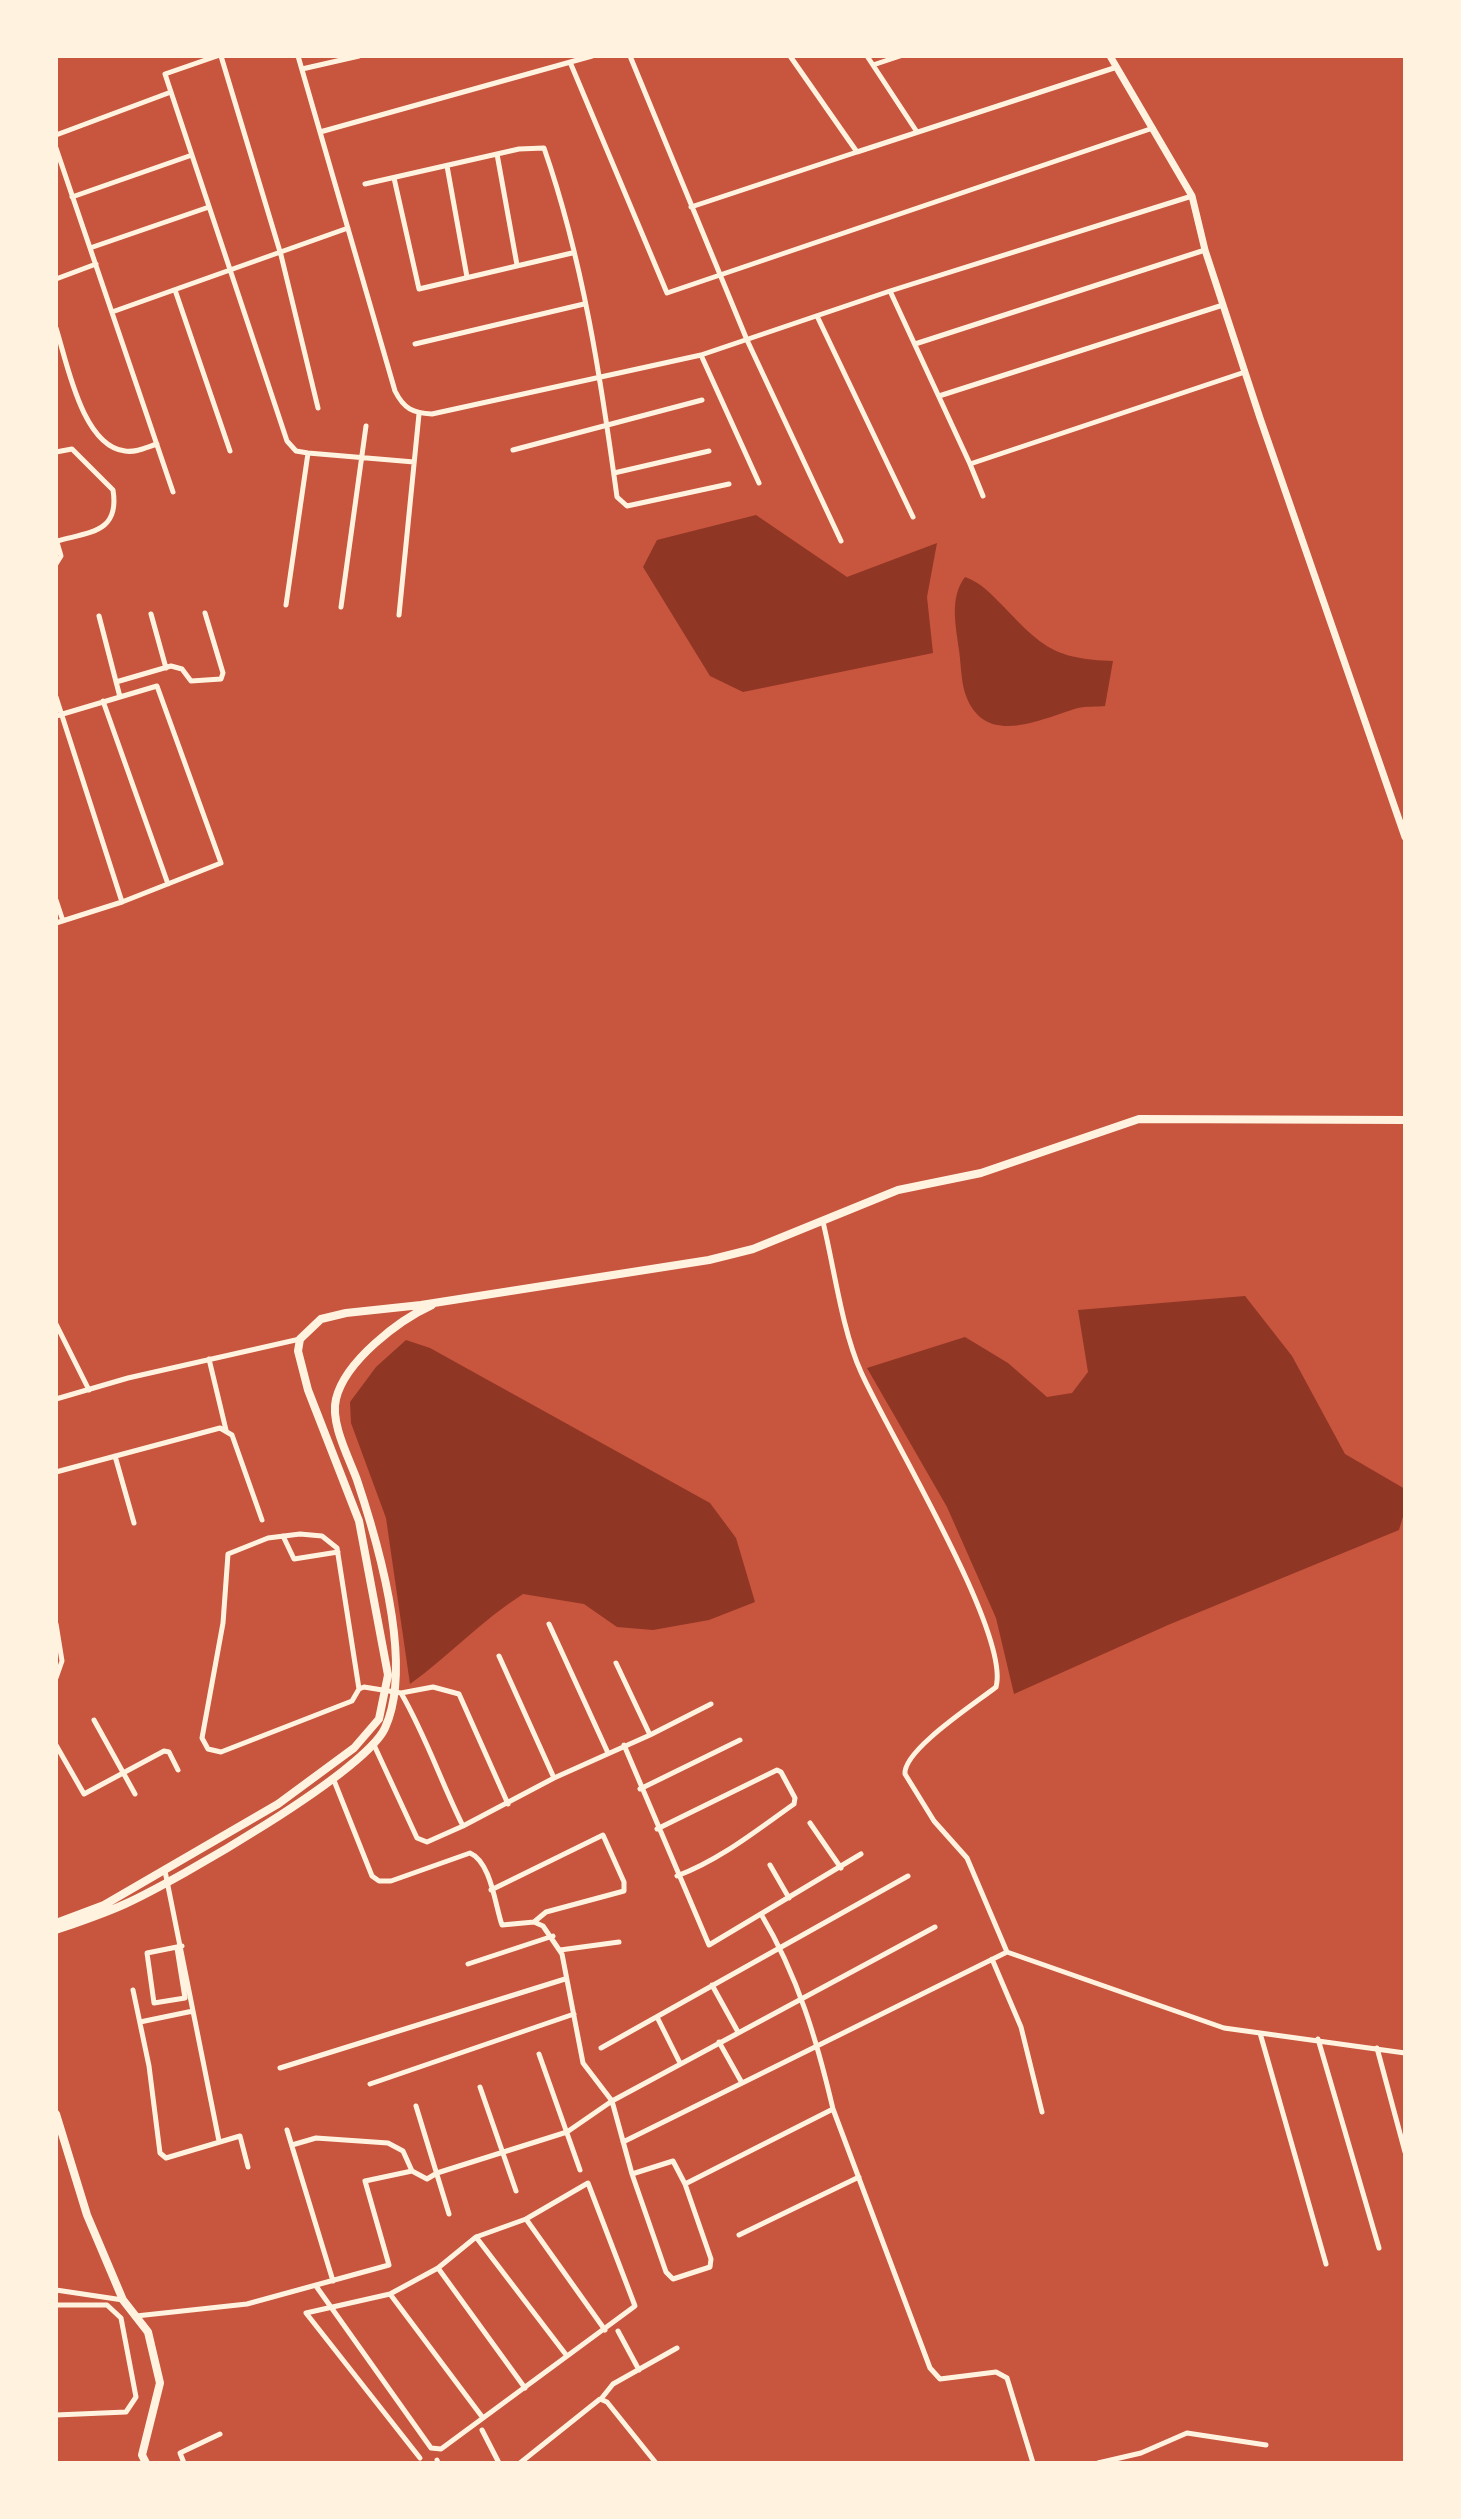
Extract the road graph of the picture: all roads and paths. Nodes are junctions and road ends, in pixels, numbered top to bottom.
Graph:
1 (219, 56) edge
2 (298, 56) edge
3 (359, 56) edge
4 (593, 56) edge
5 (630, 56) edge
6 (790, 56) edge
7 (867, 56) edge
8 (900, 56) edge
9 (1110, 56) edge
10 (570, 62) junction
11 (873, 65) junction
12 (1117, 67) junction
13 (302, 69) junction
14 (171, 92) junction
15 (1153, 128) junction
16 (320, 132) junction
17 (916, 132) junction
18 (56, 135) edge
19 (56, 148) edge
20 (857, 152) junction
21 (497, 154) junction
22 (192, 155) junction
23 (447, 166) junction
24 (394, 178) junction
25 (365, 184) dead end
26 (1192, 196) junction
27 (72, 197) junction
28 (209, 207) junction
29 (691, 207) junction
30 (348, 228) junction
31 (90, 248) junction
32 (1206, 250) junction
33 (572, 253) junction
34 (281, 255) junction
35 (96, 264) junction
36 (517, 265) junction
37 (230, 272) junction
38 (720, 273) junction
39 (467, 277) junction
40 (56, 279) edge
41 (175, 290) junction
42 (890, 291) junction
43 (584, 304) junction
44 (1223, 305) junction
45 (112, 312) junction
46 (817, 316) junction
47 (56, 328) edge
48 (747, 340) junction
49 (415, 344) dead end
50 (915, 344) junction
51 (701, 355) junction
52 (1245, 372) junction
53 (600, 379) junction
54 (939, 396) junction
55 (702, 400) dead end
56 (318, 408) dead end
57 (419, 414) junction
58 (609, 425) junction
59 (366, 426) dead end
60 (157, 444) junction
61 (513, 450) dead end
62 (230, 451) dead end
63 (709, 451) dead end
64 (56, 452) edge
65 (308, 453) junction
66 (362, 456) junction
67 (414, 462) junction
68 (970, 464) junction
69 (614, 473) junction
70 (760, 483) dead end
71 (729, 484) dead end
72 (173, 492) dead end
73 (983, 496) dead end
74 (912, 517) dead end
75 (56, 539) edge
76 (841, 541) dead end
77 (56, 564) edge
78 (286, 605) dead end
79 (341, 607) dead end
80 (151, 614) dead end
81 (205, 614) dead end
82 (399, 614) dead end
83 (99, 616) dead end
84 (166, 668) junction
85 (117, 682) junction
86 (120, 696) junction
87 (56, 697) edge
88 (103, 701) junction
89 (59, 714) edge
90 (1405, 837) edge
91 (168, 884) junction
92 (56, 900) edge
93 (122, 902) junction
94 (59, 922) edge
95 (1405, 1120) edge
96 (823, 1222) junction
97 (442, 1301) junction
98 (56, 1324) edge
99 (300, 1339) junction
100 (209, 1359) junction
101 (89, 1390) junction
102 (56, 1399) edge
103 (226, 1430) junction
104 (115, 1456) junction
105 (56, 1472) edge
106 (262, 1520) dead end
107 (134, 1523) dead end
108 (283, 1536) junction
109 (338, 1552) junction
110 (56, 1624) edge
111 (549, 1625) dead end
112 (499, 1656) dead end
113 (616, 1663) dead end
114 (56, 1678) edge
115 (359, 1689) junction
116 (394, 1692) junction
117 (711, 1704) dead end
118 (94, 1720) dead end
119 (650, 1735) junction
120 (740, 1740) dead end
121 (56, 1745) edge
122 (374, 1745) junction
123 (624, 1745) junction
124 (608, 1753) junction
125 (178, 1770) dead end
126 (123, 1773) junction
127 (333, 1778) junction
128 (554, 1778) junction
129 (640, 1789) junction
130 (135, 1794) dead end
131 (508, 1804) junction
132 (810, 1823) dead end
133 (463, 1826) junction
134 (657, 1829) junction
135 (861, 1854) dead end
136 (770, 1865) dead end
137 (841, 1868) junction
138 (165, 1871) junction
139 (677, 1876) junction
140 (908, 1876) dead end
141 (168, 1881) junction
142 (491, 1890) junction
143 (789, 1898) junction
144 (761, 1914) junction
145 (534, 1922) junction
146 (56, 1923) edge
147 (935, 1927) dead end
148 (56, 1930) edge
149 (553, 1936) junction
150 (619, 1942) dead end
151 (179, 1947) junction
152 (560, 1950) junction
153 (782, 1950) junction
154 (1007, 1952) junction
155 (992, 1959) junction
156 (468, 1964) dead end
157 (565, 1979) junction
158 (712, 1985) junction
159 (133, 1990) dead end
160 (802, 1998) junction
161 (193, 2011) junction
162 (574, 2014) junction
163 (657, 2017) junction
164 (140, 2022) junction
165 (738, 2032) junction
166 (1260, 2033) junction
167 (1318, 2039) junction
168 (719, 2042) junction
169 (818, 2046) junction
170 (601, 2048) dead end
171 (1377, 2049) junction
172 (1405, 2053) edge
173 (539, 2054) dead end
174 (680, 2063) junction
175 (280, 2068) dead end
176 (742, 2083) junction
177 (370, 2084) dead end
178 (480, 2087) dead end
179 (612, 2101) junction
180 (416, 2106) dead end
181 (833, 2109) junction
182 (1042, 2112) dead end
183 (56, 2114) edge
184 (287, 2130) dead end
185 (567, 2132) junction
186 (219, 2141) junction
187 (622, 2142) junction
188 (292, 2145) junction
189 (503, 2151) junction
190 (1405, 2152) edge
191 (248, 2167) dead end
192 (580, 2170) dead end
193 (412, 2171) junction
194 (437, 2173) junction
195 (632, 2174) junction
196 (859, 2177) junction
197 (685, 2184) junction
198 (516, 2190) dead end
199 (449, 2214) dead end
200 (526, 2219) junction
201 (739, 2235) dead end
202 (476, 2237) junction
203 (1379, 2248) dead end
204 (1326, 2264) dead end
205 (438, 2268) junction
206 (333, 2281) junction
207 (316, 2286) junction
208 (56, 2290) edge
209 (390, 2294) junction
210 (123, 2300) junction
211 (56, 2305) edge
212 (332, 2309) junction
213 (136, 2316) junction
214 (606, 2330) junction
215 (618, 2331) dead end
216 (677, 2348) dead end
217 (567, 2356) junction
218 (639, 2370) junction
219 (525, 2388) junction
220 (601, 2399) junction
221 (56, 2415) edge
222 (483, 2418) junction
223 (482, 2430) dead end
224 (220, 2434) dead end
225 (1266, 2445) dead end
226 (420, 2458) dead end
227 (146, 2463) edge
228 (184, 2463) edge
229 (499, 2463) edge
230 (520, 2463) edge
231 (656, 2463) edge
232 (1033, 2463) edge
233 (1098, 2463) edge

1 - 14 street
1 - 34 street
2 - 13 street
3 - 13 street
4 - 10 street
5 - 29 street
6 - 20 street
7 - 11 street
8 - 11 street
9 - 12 street
10 - 16 street
10 - 38 street
11 - 17 street
12 - 15 street
12 - 17 street
13 - 16 street
14 - 18 street
14 - 22 street
15 - 26 street
15 - 38 street
16 - 30 street
17 - 20 street
19 - 27 street
20 - 29 street
21 - 23 street
21 - 33 street
21 - 36 street
22 - 27 street
22 - 28 street
23 - 24 street
23 - 39 street
24 - 25 street
24 - 39 street
26 - 32 street
26 - 42 street
27 - 31 street
28 - 31 street
28 - 37 street
29 - 38 street
30 - 34 street
30 - 57 street
31 - 35 street
32 - 44 street
32 - 50 street
33 - 36 street
33 - 43 street
34 - 37 street
34 - 56 street
35 - 40 street
35 - 45 street
36 - 39 street
37 - 41 street
37 - 65 street
38 - 48 street
41 - 45 street
41 - 62 street
42 - 46 street
42 - 50 street
43 - 49 street
43 - 53 street
44 - 52 street
44 - 54 street
45 - 60 street
46 - 48 street
46 - 74 street
47 - 60 street
48 - 51 street
48 - 76 street
50 - 54 street
51 - 53 street
51 - 70 street
52 - 68 street
52 - 90 street
53 - 57 street
53 - 58 street
54 - 68 street
55 - 58 street
57 - 67 street
58 - 61 street
58 - 69 street
59 - 66 street
60 - 72 street
63 - 69 street
64 - 75 street
65 - 66 street
65 - 78 street
66 - 67 street
66 - 79 street
67 - 82 street
68 - 73 street
69 - 71 street
75 - 77 street
80 - 84 street
81 - 84 street
83 - 85 street
84 - 85 street
85 - 86 street
86 - 88 street
86 - 91 street
87 - 89 street
88 - 89 street
88 - 91 street
89 - 93 street
91 - 93 street
92 - 94 street
93 - 94 street
95 - 96 main road
96 - 97 main road
96 - 154 street
97 - 99 main road
97 - 116 main road
98 - 101 street
99 - 100 street
99 - 116 main road
100 - 101 street
100 - 103 street
101 - 102 street
103 - 104 street
103 - 106 street
104 - 105 street
104 - 107 street
108 - 109 street
108 - 109 street
108 - 115 street
109 - 115 street
110 - 114 street
111 - 124 street
112 - 128 street
113 - 119 street
115 - 116 street
116 - 122 main road
116 - 131 street
116 - 133 street
116 - 138 main road
117 - 119 street
118 - 126 street
119 - 123 street
120 - 129 street
121 - 126 street
122 - 127 main road
122 - 133 street
123 - 124 street
123 - 129 street
124 - 128 street
125 - 126 street
126 - 130 street
127 - 141 main road
127 - 142 street
128 - 131 street
129 - 134 street
131 - 133 street
132 - 137 street
134 - 139 street
134 - 139 street
135 - 137 street
136 - 143 street
137 - 143 street
138 - 141 street
138 - 146 main road
139 - 144 street
140 - 153 street
141 - 148 main road
141 - 151 street
142 - 145 street
142 - 145 street
143 - 144 street
144 - 153 street
145 - 149 street
147 - 160 street
149 - 152 street
149 - 156 street
150 - 152 street
151 - 151 street
151 - 161 street
152 - 157 street
153 - 158 street
153 - 160 street
154 - 155 street
154 - 166 street
155 - 169 street
155 - 182 street
157 - 162 street
157 - 175 street
158 - 163 street
158 - 165 street
159 - 164 street
160 - 165 street
160 - 169 street
161 - 164 street
161 - 186 street
162 - 177 street
162 - 179 street
163 - 170 street
163 - 174 street
164 - 186 street
165 - 168 street
166 - 167 street
166 - 204 street
167 - 171 street
167 - 203 street
168 - 174 street
168 - 176 street
169 - 176 street
169 - 181 street
171 - 172 street
171 - 190 street
173 - 185 street
174 - 179 street
176 - 187 street
178 - 189 street
179 - 185 street
179 - 187 street
180 - 194 street
181 - 196 street
181 - 197 street
183 - 210 main road
184 - 188 street
185 - 189 street
185 - 192 street
186 - 191 street
187 - 195 street
188 - 193 street
188 - 206 street
189 - 194 street
189 - 198 street
193 - 194 street
193 - 206 street
194 - 199 street
195 - 197 street
195 - 197 street
196 - 201 street
196 - 232 street
200 - 202 street
200 - 214 street
200 - 214 street
202 - 205 street
202 - 217 street
205 - 209 street
205 - 219 street
206 - 207 street
207 - 212 street
207 - 213 street
208 - 210 street
209 - 212 street
209 - 222 street
210 - 213 main road
211 - 221 street
212 - 222 street
212 - 226 street
213 - 227 main road
214 - 217 street
215 - 218 street
216 - 218 street
217 - 219 street
218 - 220 street
219 - 222 street
220 - 230 street
220 - 231 street
223 - 229 street
224 - 228 street
225 - 233 street

